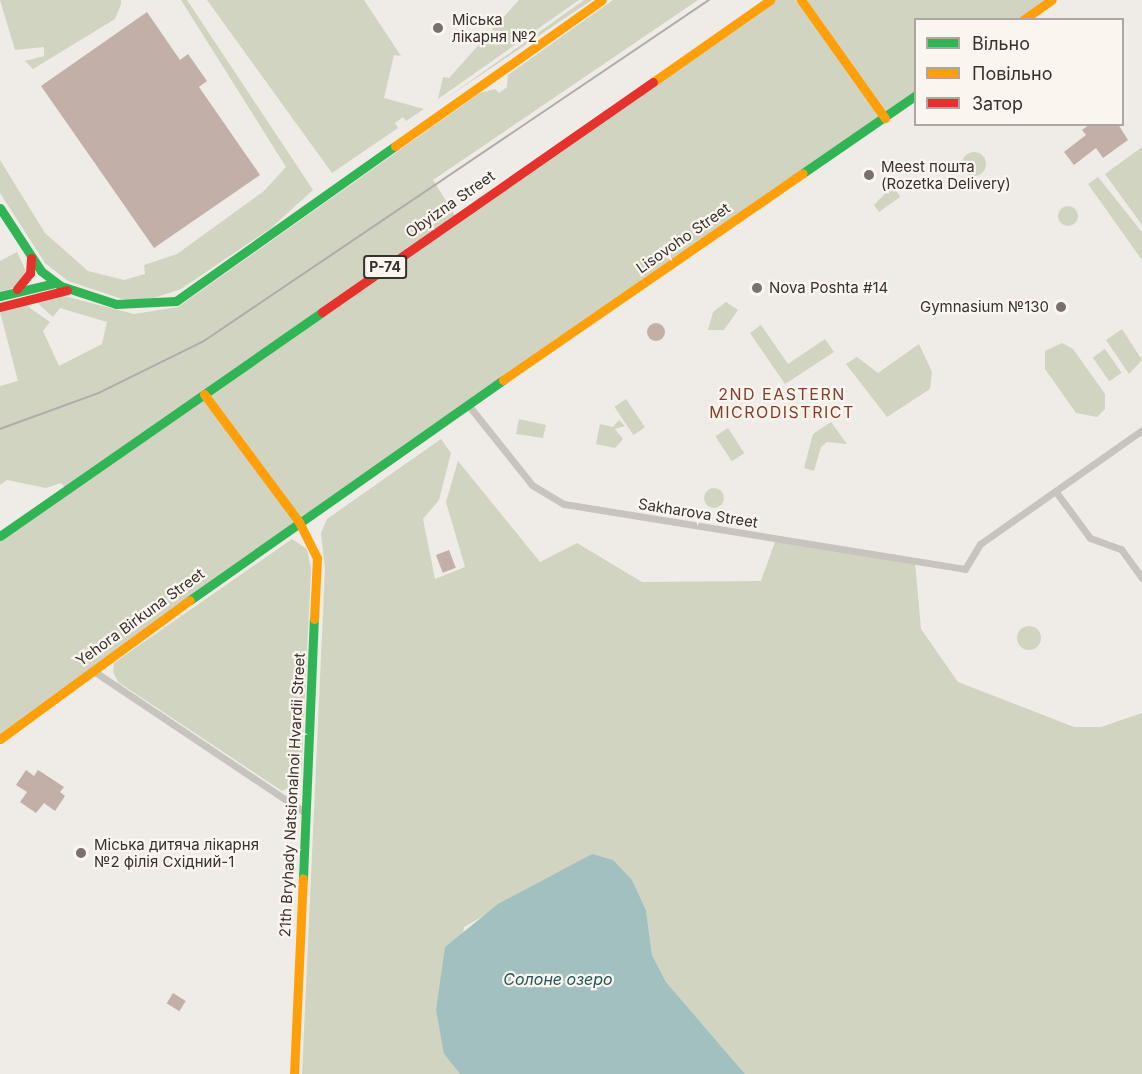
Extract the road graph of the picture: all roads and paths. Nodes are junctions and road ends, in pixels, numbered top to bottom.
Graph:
1 (602, 0) edge
2 (770, 0) edge
3 (801, 0) edge
4 (1052, 0) edge
5 (1026, 18) edge
6 (914, 96) edge
7 (885, 118) junction
8 (0, 208) edge
9 (30, 254) junction
10 (55, 283) junction
11 (17, 289) junction
12 (70, 290) junction
13 (0, 296) edge
14 (0, 308) edge
15 (204, 394) junction
16 (469, 406) junction
17 (1142, 430) edge
18 (1056, 492) junction
19 (299, 522) junction
20 (0, 536) edge
21 (1142, 578) edge
22 (92, 670) junction
23 (0, 739) edge
24 (306, 813) junction
25 (294, 1074) edge

1 - 12 street
2 - 15 street, Obyizna Street / Р-74
3 - 7 street
4 - 5 street
6 - 7 street, Lisovoho Street
7 - 16 street, Lisovoho Street
8 - 9 street
9 - 10 street
9 - 11 street
10 - 11 street
10 - 12 street
11 - 13 street
12 - 14 street
15 - 19 street, 21th Bryhady Natsionalnoi Hvardii Street
15 - 20 street, Obyizna Street / Р-74
16 - 18 street, Sakharova Street
16 - 19 street, Lisovoho Street
17 - 18 street
18 - 21 street
19 - 22 street, Yehora Birkuna Street
19 - 24 street, 21th Bryhady Natsionalnoi Hvardii Street
22 - 23 street, Yehora Birkuna Street
22 - 24 street
24 - 25 street, 21th Bryhady Natsionalnoi Hvardii Street

